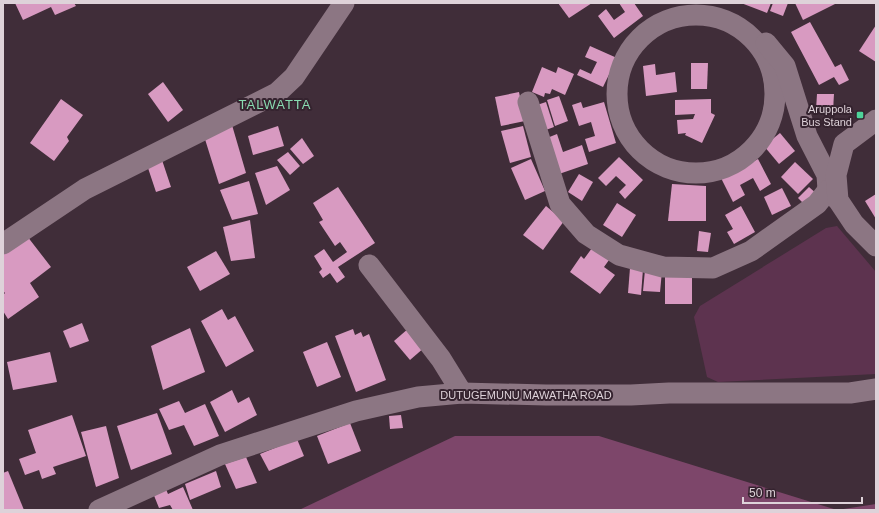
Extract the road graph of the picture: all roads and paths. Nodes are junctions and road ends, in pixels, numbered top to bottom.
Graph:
1 (344, 3) edge
2 (744, 30) junction
3 (528, 102) dead end
4 (876, 121) edge
5 (833, 195) junction
6 (3, 244) edge
7 (876, 246) edge
8 (369, 265) dead end
9 (876, 389) edge
10 (462, 393) junction
11 (99, 510) edge

1 - 6 street
2 - 2 street
2 - 5 street
3 - 5 street
4 - 5 street
5 - 7 street
8 - 10 street
9 - 10 street, DUTUGEMUNU MAWATHA ROAD
10 - 11 street, DUTUGEMUNU MAWATHA ROAD

